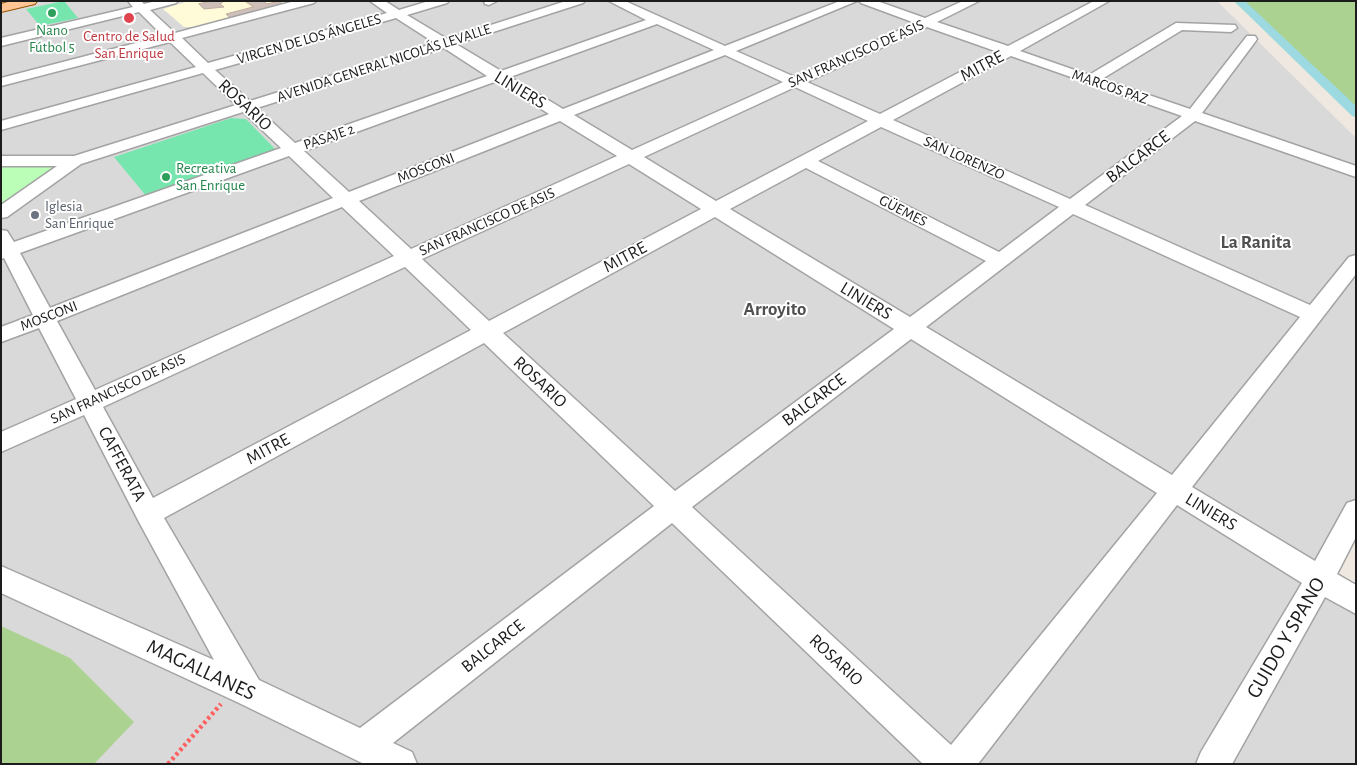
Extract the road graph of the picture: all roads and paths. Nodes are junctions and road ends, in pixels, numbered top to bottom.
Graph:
1 (15, 1) edge
2 (30, 1) edge
3 (172, 1) edge
4 (310, 1) edge
5 (376, 1) edge
6 (443, 1) edge
7 (579, 1) edge
8 (615, 1) edge
9 (851, 1) edge
10 (865, 1) edge
11 (973, 1) edge
12 (1103, 1) edge
13 (138, 5) edge
14 (1, 6) edge
15 (397, 14) junction
16 (657, 20) junction
17 (926, 23) junction
18 (1230, 28) dead end
19 (173, 37) junction
20 (1252, 40) dead end
21 (1, 42) edge
22 (445, 44) junction
23 (725, 51) junction
24 (1009, 52) junction
25 (206, 68) junction
26 (499, 76) junction
27 (1090, 80) junction
28 (1, 82) edge
29 (794, 82) junction
30 (246, 107) junction
31 (562, 115) junction
32 (1193, 116) junction
33 (880, 121) junction
34 (1, 126) edge
35 (292, 150) junction
36 (630, 157) junction
37 (1, 161) edge
38 (75, 161) junction
39 (805, 161) junction
40 (1356, 172) edge
41 (346, 200) junction
42 (1072, 207) junction
43 (716, 209) junction
44 (1, 213) edge
45 (4, 246) edge
46 (407, 258) junction
47 (1000, 260) junction
48 (1356, 261) edge
49 (1313, 315) junction
50 (45, 318) junction
51 (910, 328) junction
52 (486, 332) junction
53 (1, 335) edge
54 (89, 402) junction
55 (1, 443) edge
56 (1174, 490) junction
57 (673, 507) junction
58 (1356, 511) edge
59 (148, 514) junction
60 (1, 579) edge
61 (1320, 579) junction
62 (1356, 601) edge
63 (242, 688) junction
64 (362, 747) junction
65 (168, 764) edge
66 (400, 764) edge
67 (946, 764) edge
68 (957, 764) edge
69 (1214, 764) edge

1 - 14 main road
2 - 14 main road
3 - 13 street
4 - 19 street
5 - 15 street, LINIERS
6 - 15 street, VIRGEN DE LOS ÁNGELES
7 - 22 street, AVENIDA GENERAL NICOLÁS LEVALLE
8 - 16 street, SAN LORENZO
9 - 23 street, MOSCONI
10 - 17 street, MARCOS PAZ
11 - 17 street, SAN FRANCISCO DE ASIS
12 - 24 street, MITRE
13 - 19 street, ROSARIO
13 - 21 street
15 - 22 street, LINIERS
15 - 25 street, VIRGEN DE LOS ÁNGELES
16 - 23 street, SAN LORENZO
16 - 26 street, PASAJE 2
17 - 24 street, MARCOS PAZ
17 - 29 street, SAN FRANCISCO DE ASIS
18 - 27 street
19 - 25 street, ROSARIO
19 - 28 street
20 - 32 street, BALCARCE
22 - 26 street, LINIERS
22 - 30 street, AVENIDA GENERAL NICOLÁS LEVALLE
23 - 29 street, SAN LORENZO
23 - 31 street, MOSCONI
24 - 27 street, MARCOS PAZ
24 - 33 street, MITRE
25 - 30 street, ROSARIO
25 - 34 street, VIRGEN DE LOS ÁNGELES
26 - 31 street, LINIERS
26 - 35 street, PASAJE 2
27 - 32 street, MARCOS PAZ
29 - 33 street, SAN LORENZO
29 - 36 street, SAN FRANCISCO DE ASIS
30 - 35 street, ROSARIO
30 - 38 street, AVENIDA GENERAL NICOLÁS LEVALLE
31 - 36 street, LINIERS
31 - 41 street, MOSCONI
32 - 40 street, MARCOS PAZ
32 - 42 street, BALCARCE
33 - 39 street, MITRE
33 - 42 street, SAN LORENZO
35 - 41 street, ROSARIO
35 - 45 street, PASAJE 2
36 - 43 street, LINIERS
36 - 46 street, SAN FRANCISCO DE ASIS
37 - 38 street
38 - 44 street
39 - 43 street, MITRE
39 - 47 street, GÜEMES
41 - 46 street, ROSARIO
41 - 50 street, MOSCONI
42 - 47 street, BALCARCE
42 - 49 street, SAN LORENZO
43 - 51 street, LINIERS
43 - 52 street, MITRE
45 - 50 street, CAFFERATA
46 - 52 street, ROSARIO
46 - 54 street, SAN FRANCISCO DE ASIS
47 - 51 street, BALCARCE
48 - 49 street
49 - 56 street
50 - 53 street, MOSCONI
50 - 54 street, CAFFERATA
51 - 56 street, LINIERS
51 - 57 street, BALCARCE
52 - 57 street, ROSARIO
52 - 59 street, MITRE
54 - 55 street, SAN FRANCISCO DE ASIS
54 - 59 street, CAFFERATA
56 - 61 street, LINIERS
56 - 68 street
57 - 64 street, BALCARCE
57 - 67 street, ROSARIO
58 - 61 street, GUIDO Y SPANO
59 - 63 street, CAFFERATA
60 - 63 street, MAGALLANES
61 - 62 street, LINIERS
61 - 69 street, GUIDO Y SPANO
63 - 64 street, MAGALLANES
63 - 65 path
64 - 66 street, MAGALLANES

